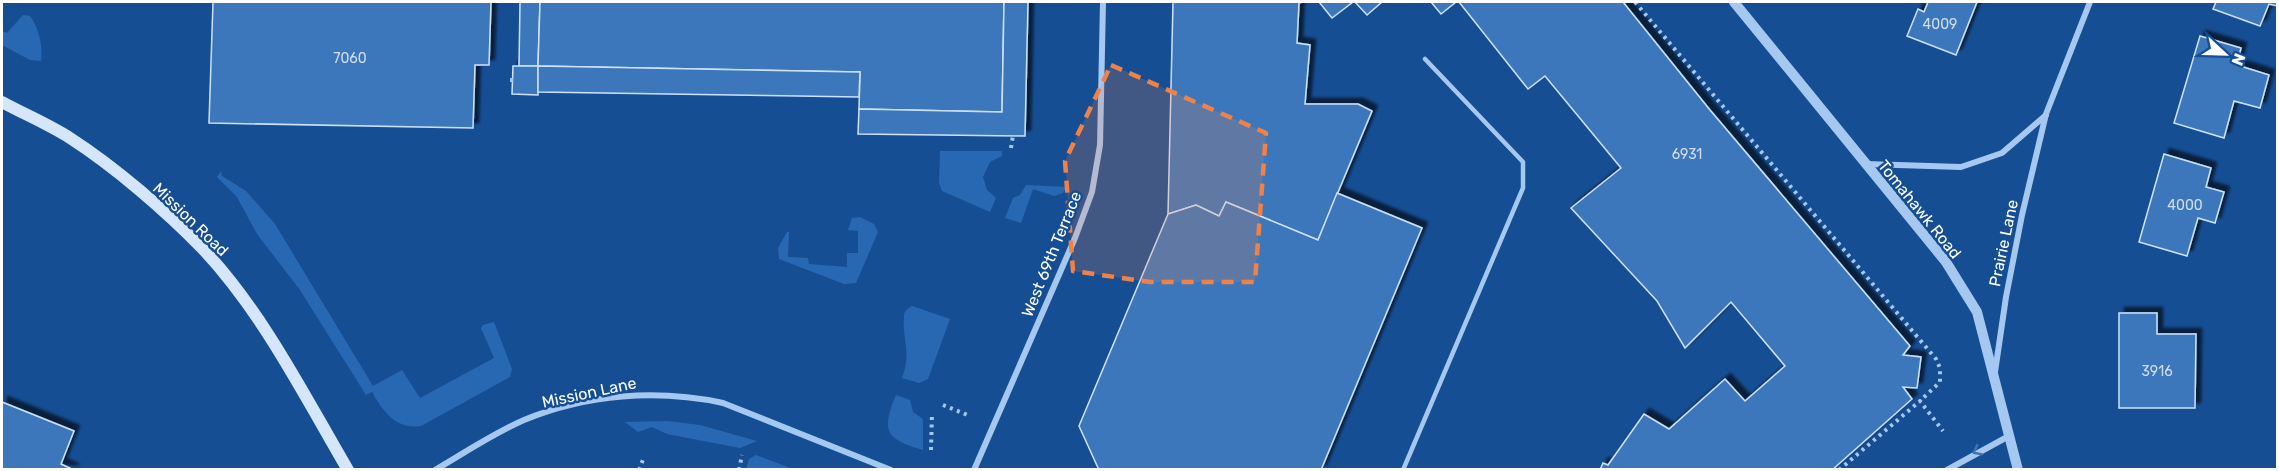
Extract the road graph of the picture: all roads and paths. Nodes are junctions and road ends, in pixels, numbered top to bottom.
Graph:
1 (1103, 2) edge
2 (1635, 2) edge
3 (1734, 2) edge
4 (2090, 2) edge
5 (1425, 59) dead end
6 (2, 102) edge
7 (2046, 114) junction
8 (1013, 135) dead end
9 (1011, 148) dead end
10 (1864, 164) junction
11 (1995, 379) junction
12 (1920, 401) junction
13 (943, 405) dead end
14 (932, 414) dead end
15 (971, 416) dead end
16 (1943, 431) dead end
17 (2009, 436) junction
18 (932, 450) dead end
19 (742, 455) dead end
20 (644, 458) dead end
21 (348, 470) edge
22 (435, 470) edge
23 (639, 470) edge
24 (740, 470) edge
25 (891, 470) edge
26 (974, 470) edge
27 (1403, 470) edge
28 (1839, 470) edge
29 (1947, 470) edge
30 (2018, 470) edge

1 - 26 street, West 69th Terrace
2 - 12 path
3 - 10 street, Tomahawk Road
4 - 7 street, Prairie Lane
5 - 27 lane
6 - 21 main road, Mission Road
7 - 10 street, Prairie Lane
7 - 11 street, Prairie Lane
8 - 9 path
10 - 11 street, Tomahawk Road
11 - 17 street, Tomahawk Road
12 - 16 path
12 - 28 path
13 - 15 path
14 - 18 path
17 -> 29 street
17 - 30 street, Tomahawk Road
19 - 24 path
20 - 23 path
22 - 25 street, Mission Lane

